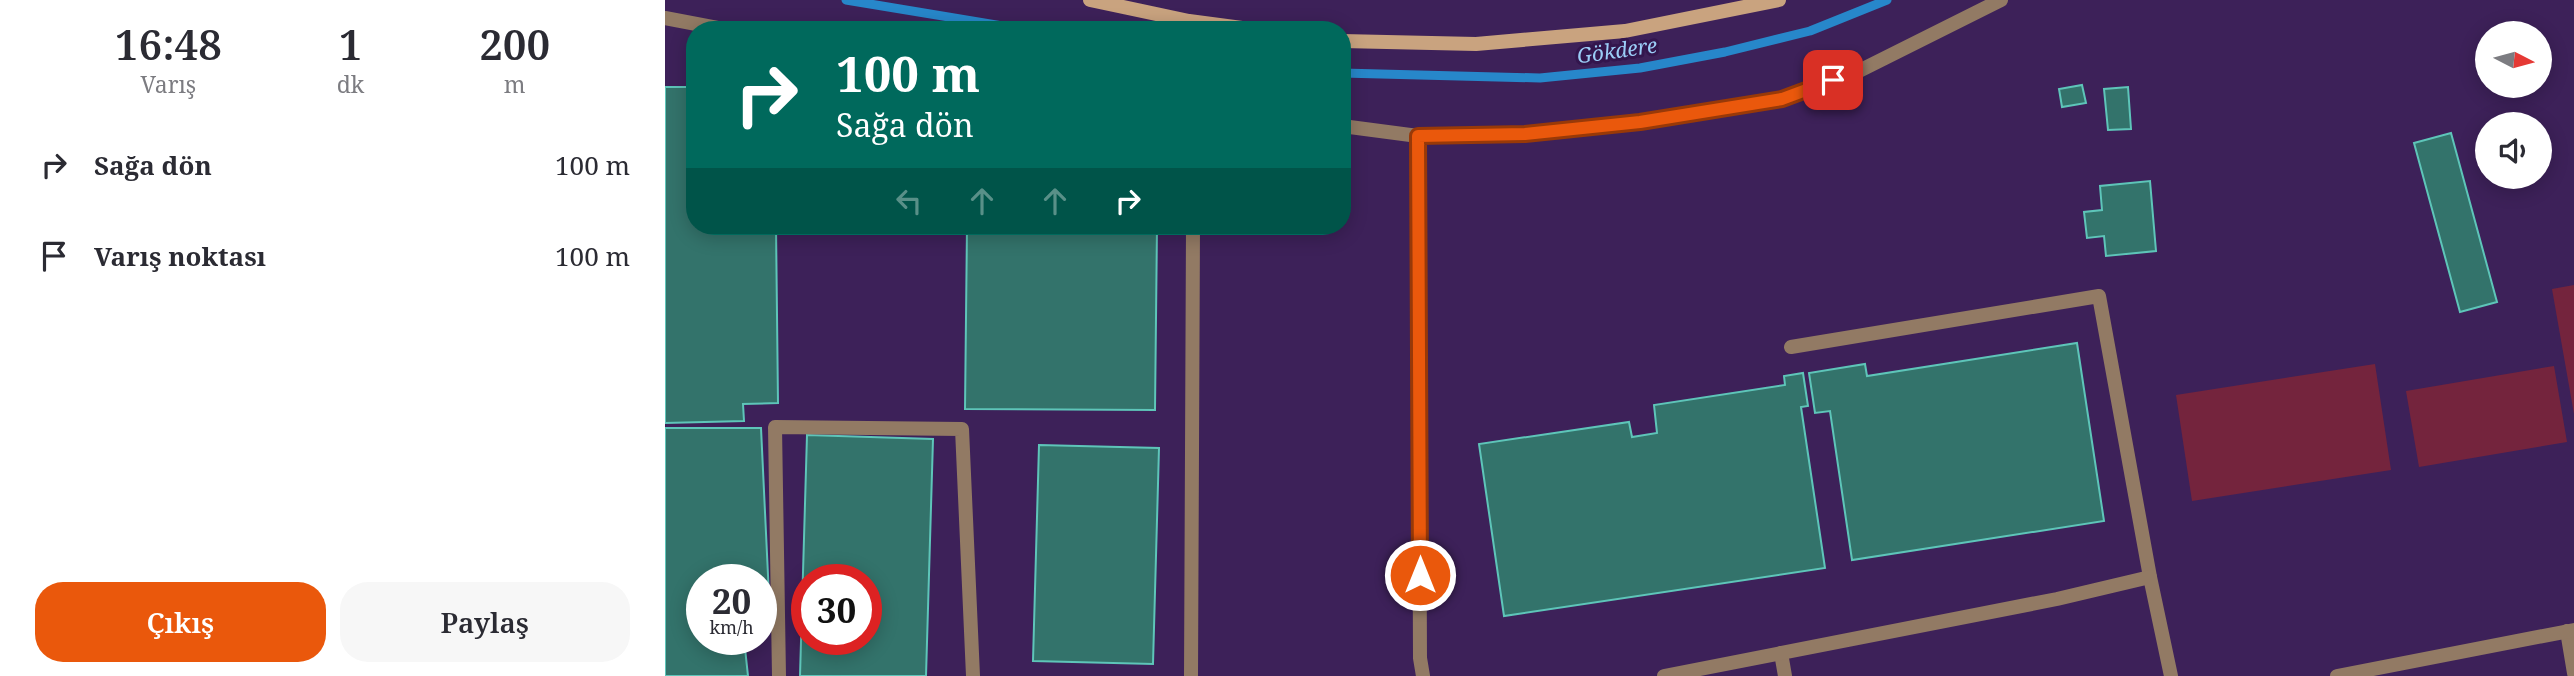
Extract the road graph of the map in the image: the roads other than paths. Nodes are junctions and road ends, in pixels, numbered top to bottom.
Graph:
1 (1090, 0) edge
2 (1779, 0) edge
3 (2001, 0) edge
4 (665, 18) edge
5 (1189, 21) edge
6 (686, 22) edge
7 (1351, 41) edge
8 (1351, 128) edge
9 (1418, 136) junction
10 (1193, 235) edge
11 (1791, 347) dead end
12 (2150, 577) junction
13 (2571, 631) edge
14 (1781, 653) junction
15 (2574, 673) edge
16 (779, 676) edge
17 (973, 676) edge
18 (1191, 676) edge
19 (1423, 676) edge
20 (1664, 676) edge
21 (1785, 676) edge
22 (2171, 676) edge
23 (2337, 676) edge

1 - 5 main road
2 - 7 main road
3 - 9 street
4 - 6 street
8 - 9 street
9 - 19 street
10 - 18 street
11 - 12 street
12 - 14 street
12 - 22 street
13 - 15 street
13 - 23 street
14 - 20 street
14 - 21 street
16 - 17 street

